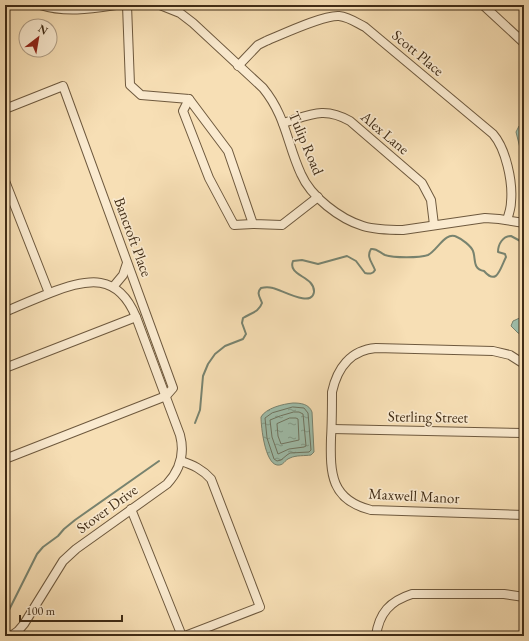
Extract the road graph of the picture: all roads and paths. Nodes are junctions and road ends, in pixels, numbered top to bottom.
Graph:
1 (40, 5) edge
2 (116, 5) edge
3 (127, 5) edge
4 (160, 5) edge
5 (483, 5) edge
6 (524, 43) edge
7 (238, 66) junction
8 (189, 99) junction
9 (5, 109) edge
10 (283, 123) junction
11 (5, 181) edge
12 (318, 197) junction
13 (507, 220) junction
14 (524, 223) edge
15 (253, 224) junction
16 (434, 226) junction
17 (128, 263) junction
18 (113, 288) junction
19 (49, 293) junction
20 (5, 312) edge
21 (136, 317) junction
22 (524, 364) edge
23 (5, 368) edge
24 (166, 396) junction
25 (332, 429) junction
26 (524, 433) edge
27 (5, 460) edge
28 (181, 461) junction
29 (131, 509) junction
30 (524, 515) edge
31 (524, 597) edge
32 (11, 636) edge
33 (182, 636) edge
34 (185, 636) edge
35 (376, 636) edge

1 - 2 street
3 - 8 street
4 - 7 street, Tulip Road
5 - 6 street
7 - 10 street, Tulip Road
7 - 13 street, Scott Place
8 - 15 street
8 - 15 street
9 - 17 street, Bancroft Place
10 - 12 street, Tulip Road
10 - 16 street, Alex Lane
11 - 19 street
12 - 15 street
12 - 16 street, Tulip Road
13 - 14 street, Tulip Road
13 - 16 street, Tulip Road
17 - 18 street
17 - 24 street, Bancroft Place
18 - 19 street
18 - 21 street, Stover Drive
19 - 20 street
21 - 23 street
21 - 24 street, Stover Drive
22 - 25 street, Maxwell Manor
24 - 27 street
24 - 28 street, Stover Drive
25 - 26 street, Sterling Street
25 - 30 street, Maxwell Manor
28 - 29 street, Stover Drive
28 - 34 street
29 - 32 street, Stover Drive
29 - 33 street
31 - 35 street

